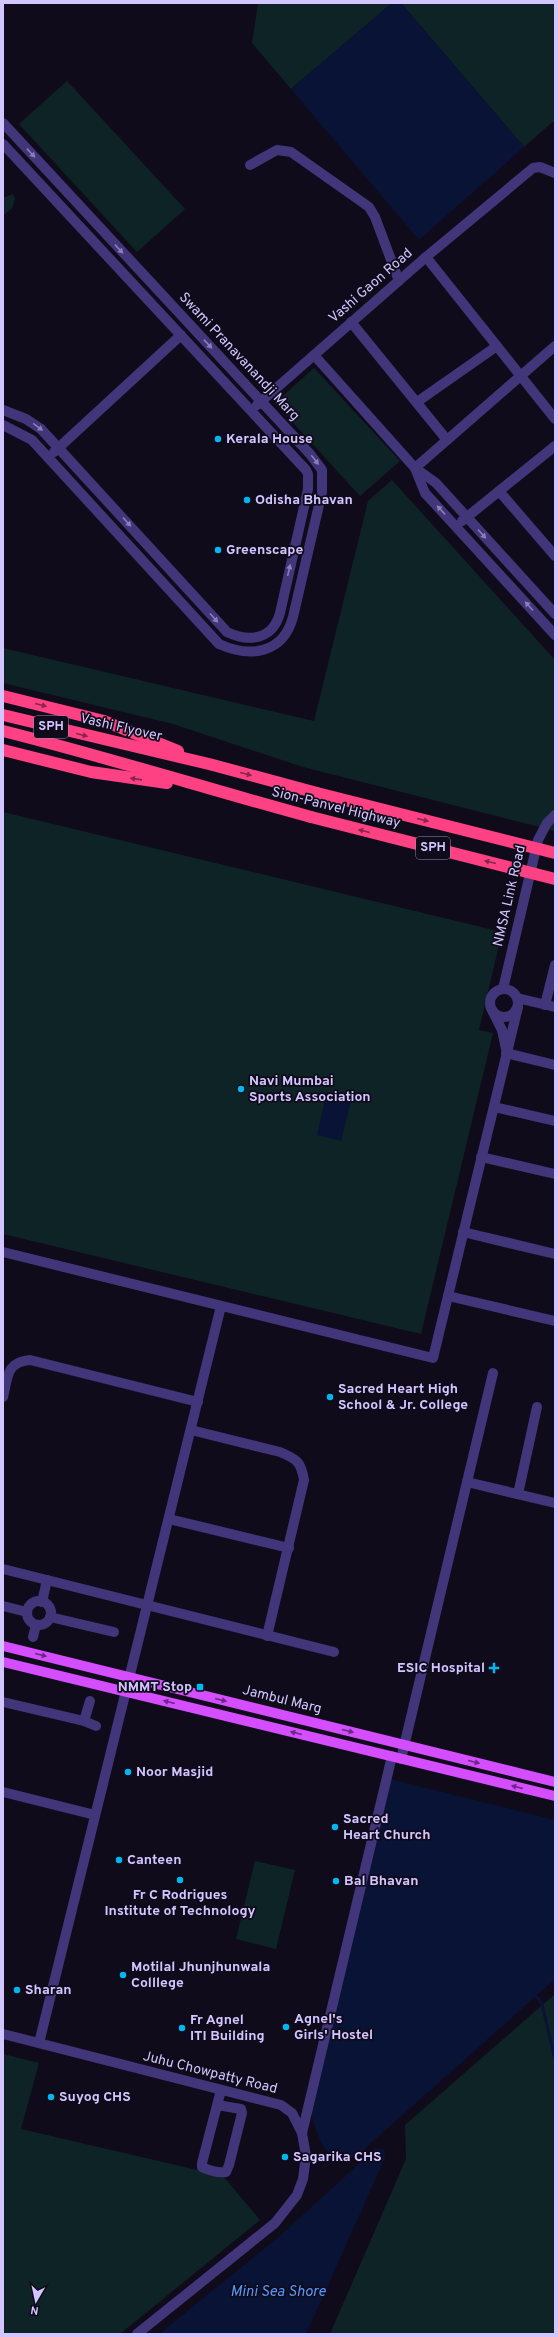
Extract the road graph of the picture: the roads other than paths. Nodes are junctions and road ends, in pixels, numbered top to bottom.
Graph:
1 (3, 125) edge
2 (3, 144) edge
3 (250, 165) dead end
4 (555, 173) edge
5 (426, 256) junction
6 (399, 280) junction
7 (352, 322) junction
8 (181, 335) junction
9 (497, 346) junction
10 (555, 346) edge
11 (314, 355) junction
12 (520, 376) junction
13 (261, 401) junction
14 (417, 402) junction
15 (3, 410) edge
16 (251, 410) junction
17 (555, 419) edge
18 (3, 425) edge
19 (447, 440) junction
20 (555, 446) edge
21 (59, 448) junction
22 (48, 457) junction
23 (415, 468) junction
24 (499, 491) junction
25 (467, 518) junction
26 (456, 526) junction
27 (555, 556) edge
28 (555, 614) edge
29 (555, 635) edge
30 (3, 696) edge
31 (3, 715) edge
32 (3, 731) edge
33 (3, 750) edge
34 (208, 764) junction
35 (202, 788) junction
36 (555, 815) edge
37 (555, 853) edge
38 (555, 879) edge
39 (555, 965) edge
40 (503, 989) junction
41 (517, 1003) junction
42 (550, 1006) edge
43 (492, 1009) junction
44 (506, 1053) junction
45 (555, 1065) edge
46 (494, 1107) junction
47 (555, 1121) edge
48 (481, 1157) junction
49 (555, 1174) edge
50 (463, 1232) junction
51 (3, 1252) edge
52 (555, 1254) edge
53 (448, 1296) junction
54 (221, 1306) junction
55 (555, 1321) edge
56 (494, 1373) dead end
57 (4, 1386) edge
58 (3, 1397) edge
59 (198, 1402) junction
60 (537, 1407) dead end
61 (191, 1430) junction
62 (467, 1482) junction
63 (518, 1494) junction
64 (555, 1503) edge
65 (169, 1519) junction
66 (289, 1548) junction
67 (3, 1569) edge
68 (47, 1580) junction
69 (42, 1602) junction
70 (3, 1606) edge
71 (147, 1606) junction
72 (27, 1612) junction
73 (50, 1617) junction
74 (36, 1625) junction
75 (114, 1632) dead end
76 (268, 1636) junction
77 (33, 1637) dead end
78 (3, 1646) edge
79 (334, 1652) dead end
80 (3, 1662) edge
81 (130, 1677) junction
82 (126, 1692) junction
83 (90, 1701) dead end
84 (3, 1702) edge
85 (84, 1721) junction
86 (96, 1726) dead end
87 (404, 1745) junction
88 (396, 1757) junction
89 (555, 1782) edge
90 (3, 1792) edge
91 (555, 1796) edge
92 (96, 1815) junction
93 (3, 2034) edge
94 (39, 2043) junction
95 (221, 2090) junction
96 (217, 2104) junction
97 (302, 2133) junction
98 (137, 2334) edge

1 -> 13 street, Swami Pranavanandji Marg
2 - 8 street, Swami Pranavanandji Marg
3 - 6 street
4 - 5 street
5 - 6 street, Vashi Gaon Road
5 - 9 street, Vashi Gaon Road
6 - 7 street, Vashi Gaon Road
7 - 11 street, Vashi Gaon Road
7 - 14 street
8 - 16 street, Swami Pranavanandji Marg
8 - 21 street
9 - 12 street, Vashi Gaon Road
9 - 14 street
10 - 12 street
11 - 13 street, Vashi Gaon Road
11 - 23 street
12 - 17 street, Vashi Gaon Road
12 - 19 street
13 - 16 street, Vashi Gaon Road
13 -> 22 street, Swami Pranavanandji Marg
14 - 19 street
15 -> 21 street, Swami Pranavanandji Marg
21 -> 16 street, Swami Pranavanandji Marg
18 - 22 street, Swami Pranavanandji Marg
19 - 23 street
20 - 24 street
21 - 22 street
23 - 25 street
26 -> 23 street
24 - 25 street
24 - 27 street
25 - 26 street
25 -> 28 street
29 -> 26 street
30 -> 34 highway
31 -> 34 highway, Vashi Flyover / SPH
32 - 35 highway, SPH
35 -> 33 highway
34 -> 37 highway, Sion-Panvel Highway / SPH, bridge
38 -> 35 highway, Sion-Panvel Highway / SPH, bridge
36 - 40 street, NMSA Link Road
39 - 42 street
40 - 41 street
40 - 43 street
41 - 42 street
41 - 43 street
41 - 44 street
43 - 44 street
44 - 45 street
44 - 46 street
46 - 47 street
46 - 48 street
48 - 49 street
48 - 50 street
50 - 52 street
50 - 53 street
51 - 54 street
53 - 54 street
53 - 55 street
54 - 59 street
56 - 62 street
57 - 58 street
57 - 59 street
59 - 61 street
60 - 63 street
61 - 65 street
61 - 66 street
62 - 63 street
62 - 87 street
63 - 64 street
65 - 66 street
65 - 71 street
66 - 76 street
67 - 68 street
68 - 69 street
68 - 71 street
69 - 72 street
69 - 73 street
70 - 72 street
71 - 76 street
71 - 81 street
72 - 74 street
73 - 74 street
73 - 75 street
74 - 77 street
76 - 79 street
78 -> 81 main road, Jambul Marg
80 - 82 main road, Jambul Marg
81 - 82 street
81 -> 87 main road, Jambul Marg
88 -> 82 main road, Jambul Marg
82 - 92 street
83 - 85 street
84 - 85 street
85 - 86 street
87 - 88 street
87 -> 89 main road, Jambul Marg
91 -> 88 main road, Jambul Marg
88 - 97 street
90 - 92 street
92 - 94 street
93 - 94 street, Juhu Chowpatty Road
94 - 95 street, Juhu Chowpatty Road
95 - 96 street
95 - 97 street, Juhu Chowpatty Road
96 - 96 street
97 - 98 street, Juhu Chowpatty Road

